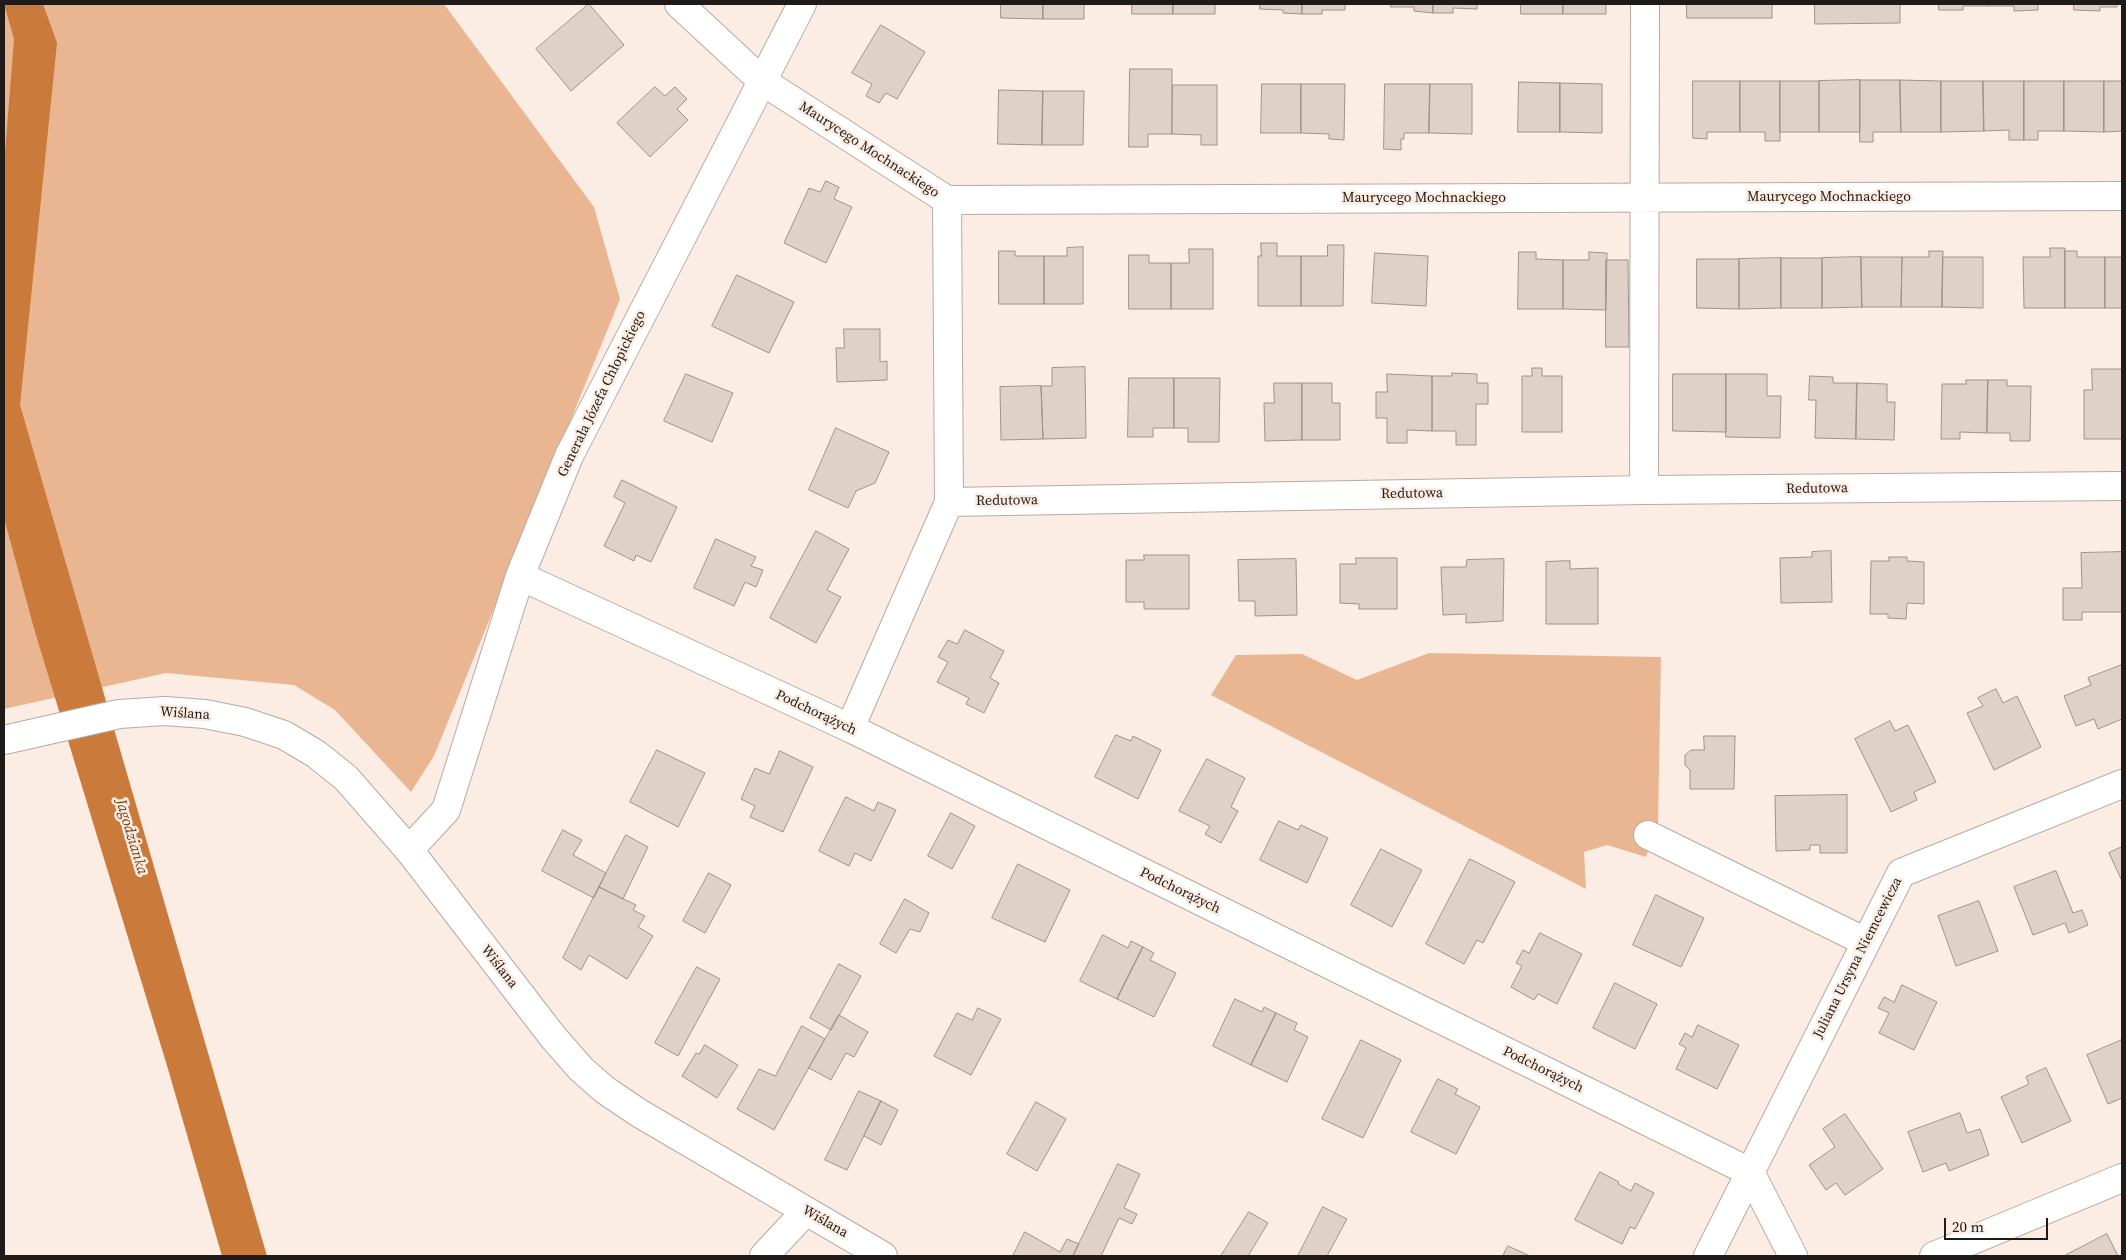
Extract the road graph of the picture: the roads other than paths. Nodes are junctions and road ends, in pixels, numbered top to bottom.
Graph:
1 (679, 4) edge
2 (802, 4) edge
3 (1645, 4) edge
4 (762, 81) junction
5 (2122, 196) edge
6 (1646, 197) junction
7 (947, 200) junction
8 (2122, 486) edge
9 (1644, 490) junction
10 (949, 502) junction
11 (520, 576) junction
12 (850, 728) junction
13 (4, 740) edge
14 (2122, 784) edge
15 (1648, 835) dead end
16 (409, 850) junction
17 (1866, 942) junction
18 (1750, 1172) junction
19 (2122, 1178) edge
20 (806, 1211) junction
21 (764, 1256) edge
22 (883, 1256) edge
23 (1708, 1256) edge
24 (1793, 1256) edge
25 (1934, 1256) edge

1 - 4 street, Maurycego Mochnackiego
2 - 4 street, Generała Józefa Chłopickiego
3 - 6 street
4 - 7 street, Maurycego Mochnackiego
4 - 11 street, Generała Józefa Chłopickiego
5 - 6 street, Maurycego Mochnackiego
6 - 7 street, Maurycego Mochnackiego
6 - 9 street
7 - 10 street
8 - 9 street, Redutowa
9 - 10 street, Redutowa
10 - 12 street
11 - 12 street, Podchorążych
11 - 16 street, Generała Józefa Chłopickiego
12 - 18 street, Podchorążych
13 - 16 street, Wiślana
14 - 17 street, Juliana Ursyna Niemcewicza
15 - 17 street
16 - 20 street, Wiślana
17 - 18 street, Juliana Ursyna Niemcewicza
18 - 23 street, Juliana Ursyna Niemcewicza
18 - 24 street
19 - 25 street
20 - 21 street
20 - 22 street, Wiślana

